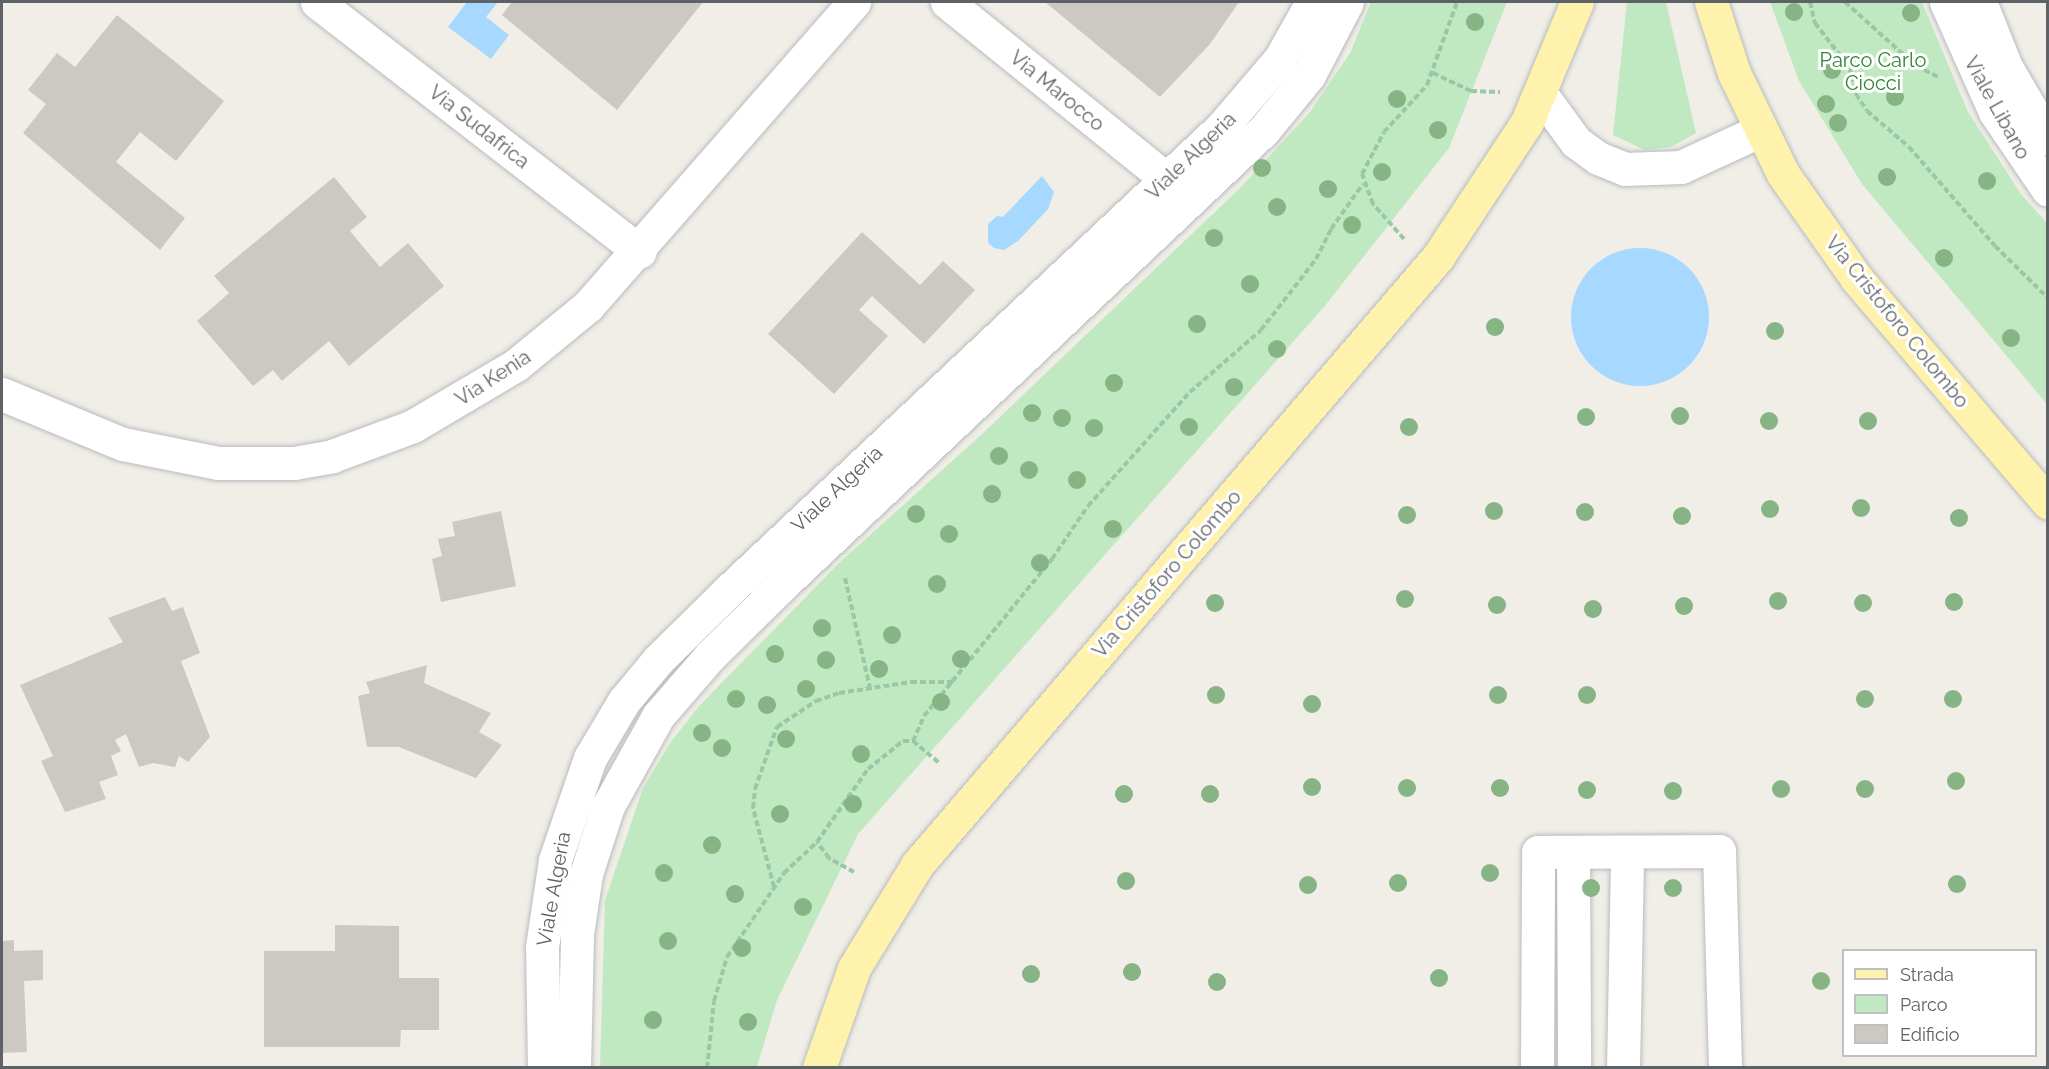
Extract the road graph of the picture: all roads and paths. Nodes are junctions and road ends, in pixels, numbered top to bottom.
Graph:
1 (317, 2) edge
2 (854, 2) edge
3 (947, 2) edge
4 (1312, 2) edge
5 (1347, 2) edge
6 (1457, 2) edge
7 (1577, 2) edge
8 (1711, 2) edge
9 (1810, 2) edge
10 (1845, 2) edge
11 (1965, 9) edge
12 (1433, 74) junction
13 (1946, 79) dead end
14 (1501, 93) dead end
15 (1541, 94) junction
16 (1759, 131) junction
17 (2048, 139) edge
18 (1167, 180) junction
19 (1363, 184) junction
20 (2048, 190) edge
21 (1193, 201) junction
22 (1404, 239) dead end
23 (640, 252) junction
24 (2048, 298) edge
25 (2, 394) edge
26 (2048, 503) edge
27 (843, 572) dead end
28 (956, 682) junction
29 (870, 688) junction
30 (913, 741) junction
31 (939, 763) dead end
32 (816, 842) junction
33 (1573, 852) junction
34 (1627, 853) junction
35 (854, 872) dead end
36 (774, 887) junction
37 (544, 1068) edge
38 (574, 1068) edge
39 (707, 1068) edge
40 (819, 1068) edge
41 (1537, 1068) edge
42 (1574, 1068) edge
43 (1623, 1068) edge
44 (1725, 1068) edge

1 - 23 street, Via Sudafrica
2 - 23 street, Via Kenia
3 - 18 street, Via Marocco
4 - 18 street, Viale Algeria
5 - 21 street, Viale Algeria
6 - 12 path
7 - 15 main road, Via Cristoforo Colombo
8 - 16 main road, Via Cristoforo Colombo
9 - 24 path
10 - 13 path
11 - 17 street, Viale Libano
11 - 20 street, Viale Libano
12 - 14 path
12 - 19 path
15 - 16 street
15 - 40 main road, Via Cristoforo Colombo
16 - 26 main road, Via Cristoforo Colombo
18 - 21 street, Via Marocco
18 - 37 street, Viale Algeria
19 - 22 path
19 - 28 path
21 - 38 street, Viale Algeria
23 - 25 street, Via Kenia
27 - 29 path
28 - 29 path
28 - 30 path
29 - 36 path
30 - 31 path
30 - 32 path
32 - 35 path
32 - 36 path
33 - 34 street
33 - 41 street
33 - 42 street
34 - 43 street
34 - 44 street
36 - 39 path

